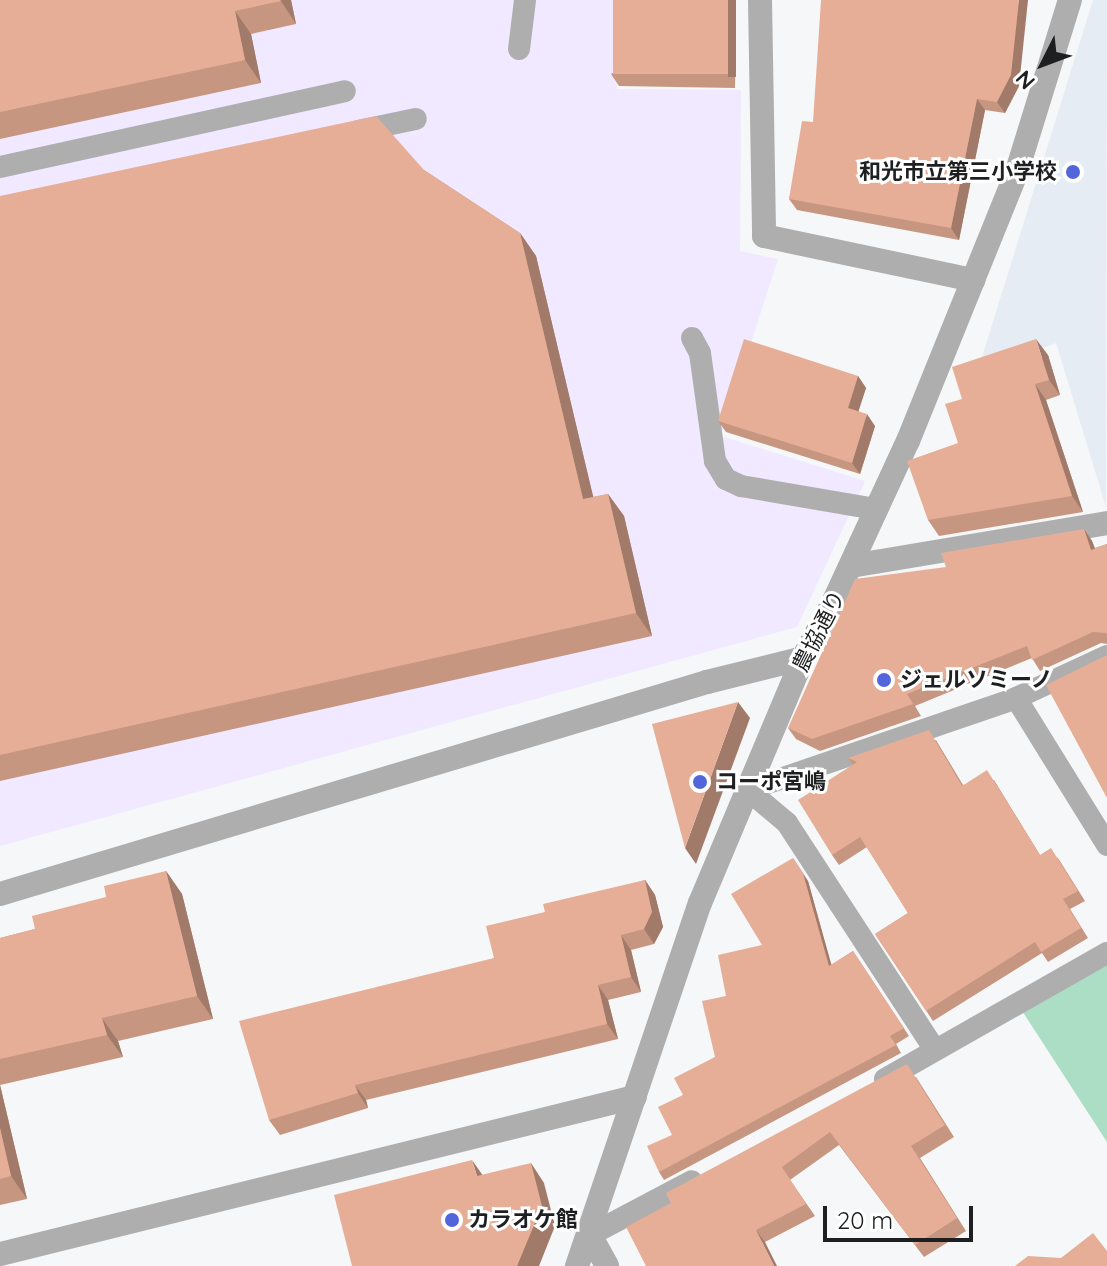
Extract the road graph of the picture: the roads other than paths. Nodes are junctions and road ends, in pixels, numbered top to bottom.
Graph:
1 (525, 0) edge
2 (760, 0) edge
3 (1070, 0) edge
4 (519, 49) dead end
5 (345, 91) dead end
6 (416, 119) dead end
7 (339, 136) edge
8 (0, 167) edge
9 (973, 280) junction
10 (692, 338) dead end
11 (876, 509) junction
12 (1107, 523) edge
13 (851, 566) junction
14 (1107, 656) edge
15 (803, 658) junction
16 (1016, 698) junction
17 (748, 790) junction
18 (1107, 845) edge
19 (0, 894) edge
20 (1107, 953) edge
21 (935, 1050) junction
22 (862, 1092) edge
23 (635, 1097) junction
24 (712, 1170) edge
25 (590, 1235) junction
26 (0, 1254) edge
27 (577, 1266) edge
28 (607, 1266) edge

1 - 4 lane
2 - 9 street
3 - 9 street, 農協通り
5 - 8 lane
6 - 7 lane
9 - 11 street, 農協通り
10 - 11 lane
11 - 13 street, 農協通り
12 - 13 street
13 - 15 street, 農協通り
14 - 16 lane
15 - 17 street, 農協通り
15 - 19 street
16 - 17 lane
16 - 18 lane
17 - 21 lane
17 - 23 street, 農協通り
20 - 21 lane
21 - 22 lane
23 - 25 street, 農協通り
23 - 26 street
24 - 25 lane
25 - 27 street, 農協通り
25 - 28 street

